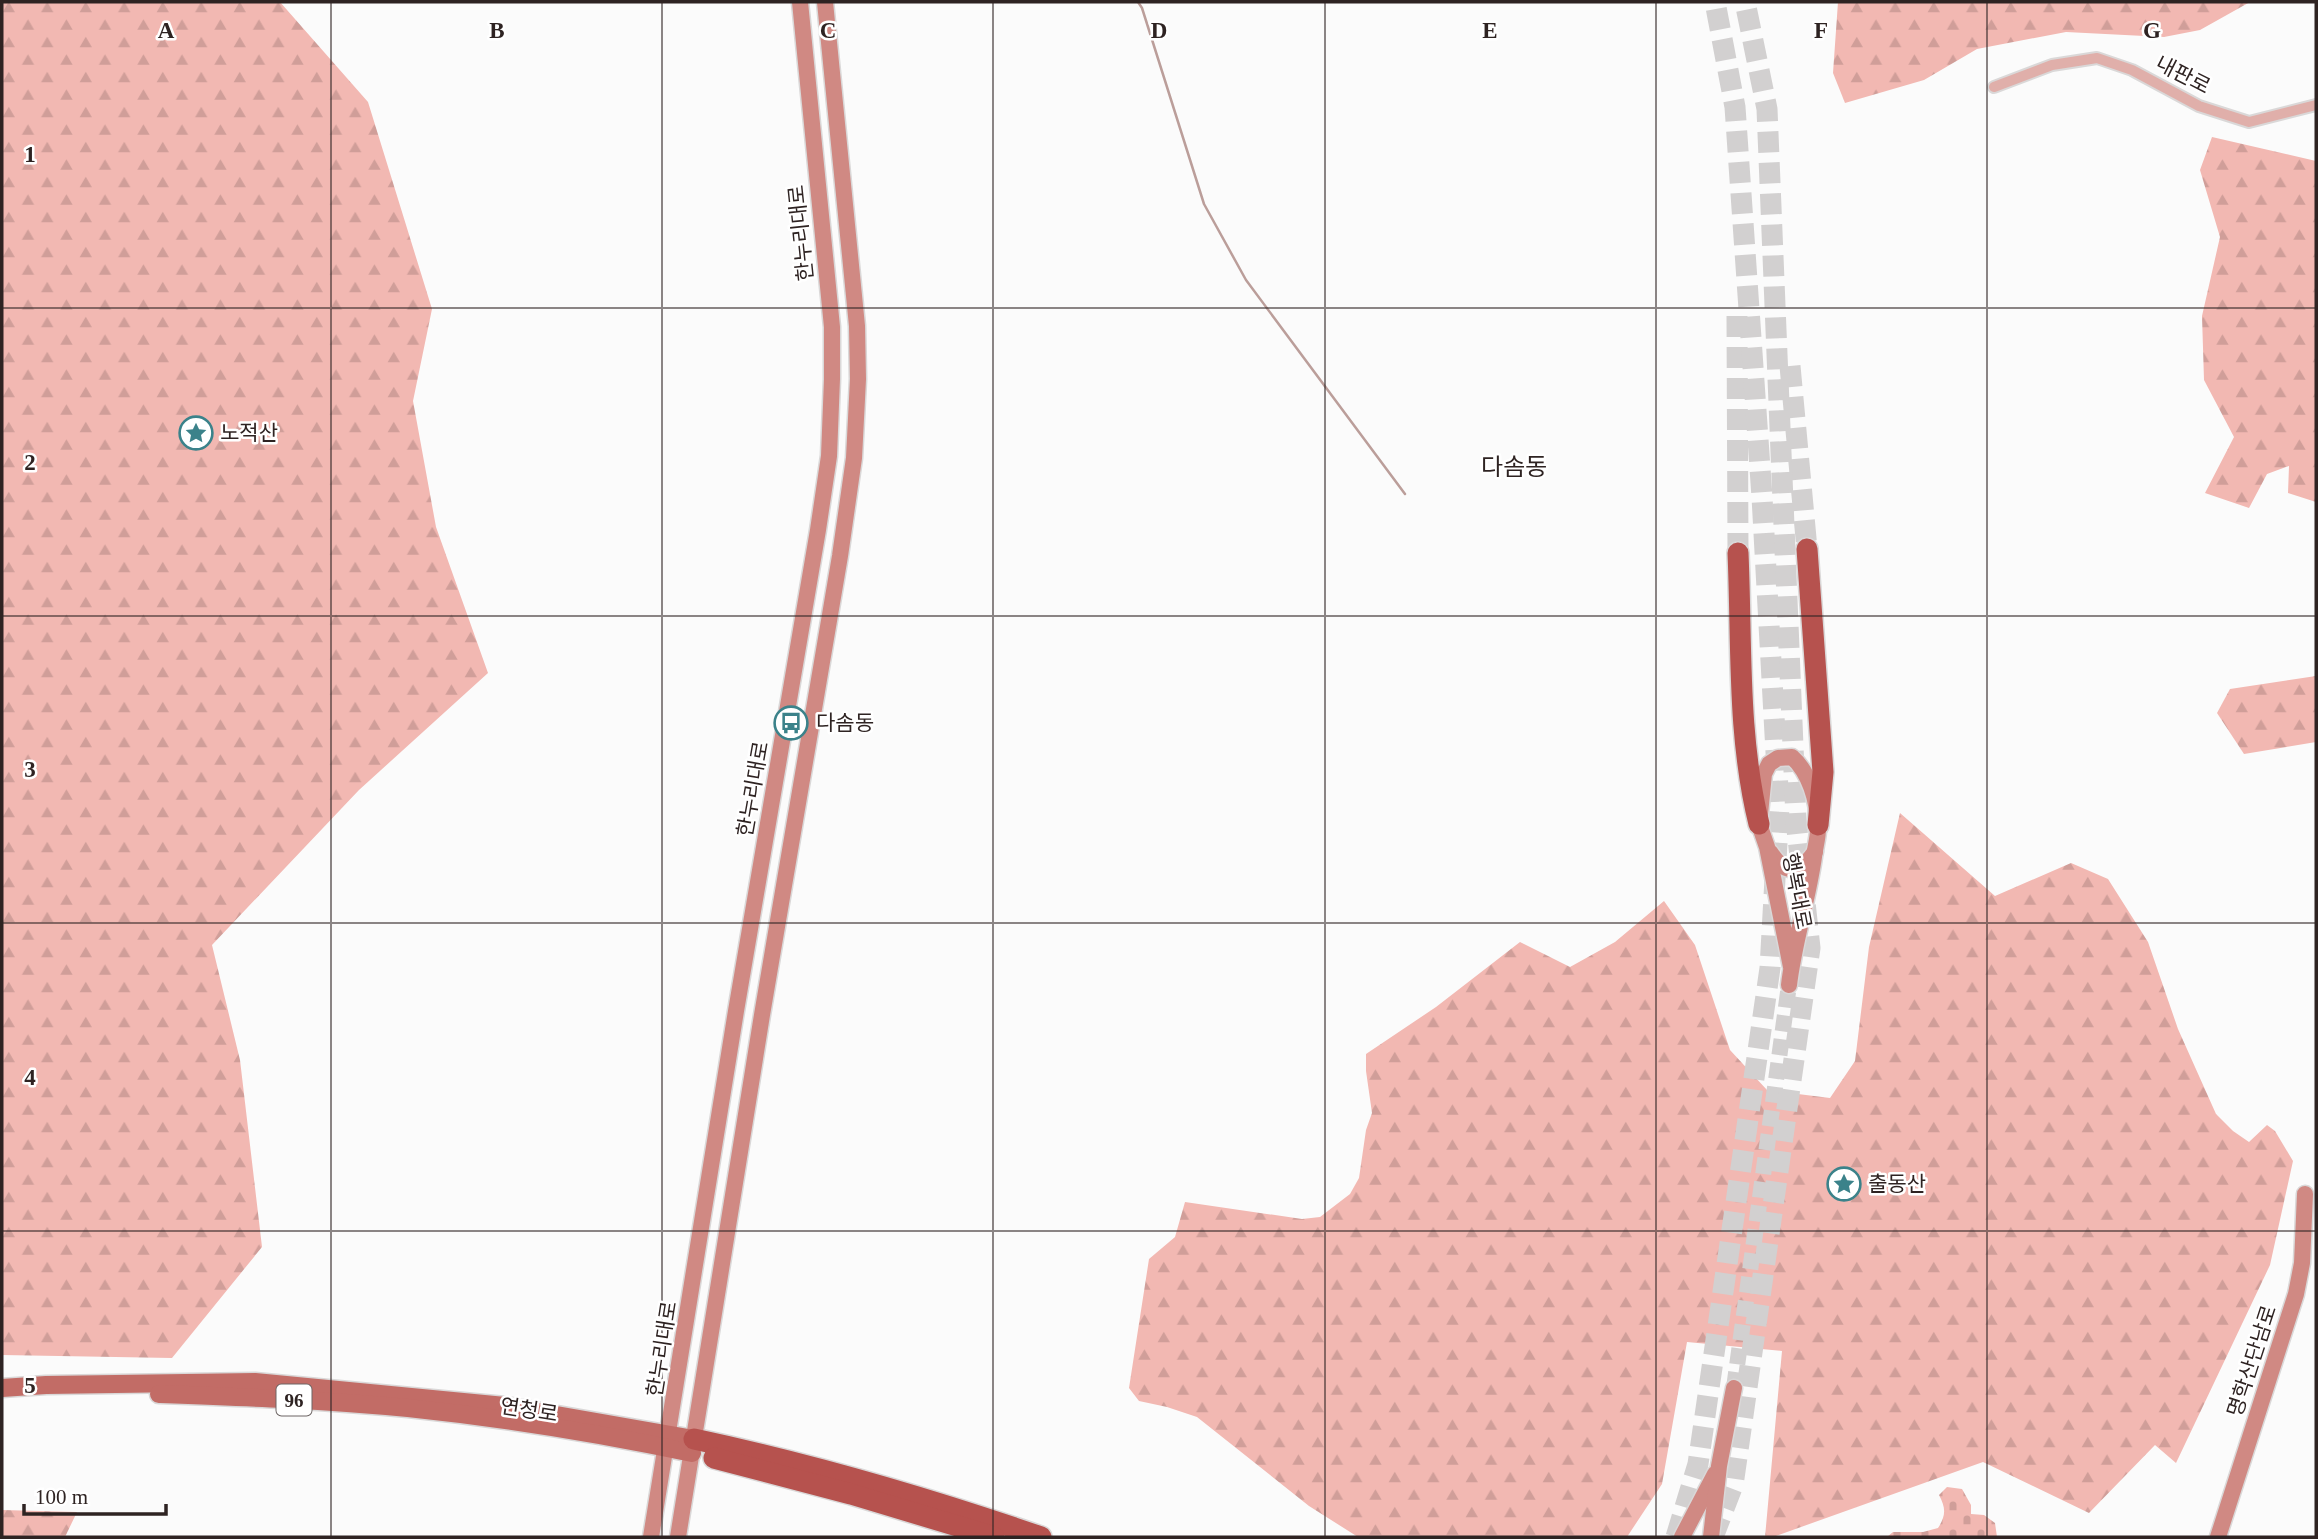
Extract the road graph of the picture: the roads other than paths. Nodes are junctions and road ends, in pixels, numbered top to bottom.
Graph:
1 (800, 2) edge
2 (825, 2) edge
3 (1994, 87) dead end
4 (2316, 105) edge
5 (1807, 548) tunnel mouth
6 (1738, 553) tunnel mouth
7 (1759, 824) junction
8 (1818, 825) junction
9 (1767, 847) junction
10 (1815, 852) junction
11 (1791, 967) junction
12 (1789, 985) tunnel mouth
13 (2305, 1194) dead end
14 (2, 1388) edge
15 (1734, 1388) tunnel mouth
16 (2, 1400) edge
17 (586, 1426) junction
18 (668, 1441) junction
19 (693, 1446) junction
20 (1719, 1466) junction
21 (651, 1537) edge
22 (678, 1537) edge
23 (994, 1537) edge
24 (1041, 1537) edge
25 (1682, 1537) edge
26 (1711, 1537) edge
27 (2218, 1537) edge

1 - 18 street, 한누리대로
2 - 19 street
3 - 4 street, 내판로
5 - 8 highway
6 - 7 highway
7 - 8 street, 행복대로
7 - 9 street, 행복대로
8 - 10 street, 행복대로
9 - 10 street
9 - 11 street, 행복대로
10 - 11 street, 행복대로
11 - 12 street, 행복대로
13 - 27 street, 명학산단남로
14 - 17 main road, 연청로 / 96
15 - 20 street
16 - 17 main road, 연청로 / 96
17 - 18 main road, 연청로 / 96
18 - 19 main road, 연청로
18 - 21 street, 한누리대로
19 - 22 street
19 - 23 highway, 연청로
19 - 24 highway, 연청로
20 - 25 street
20 - 26 street

